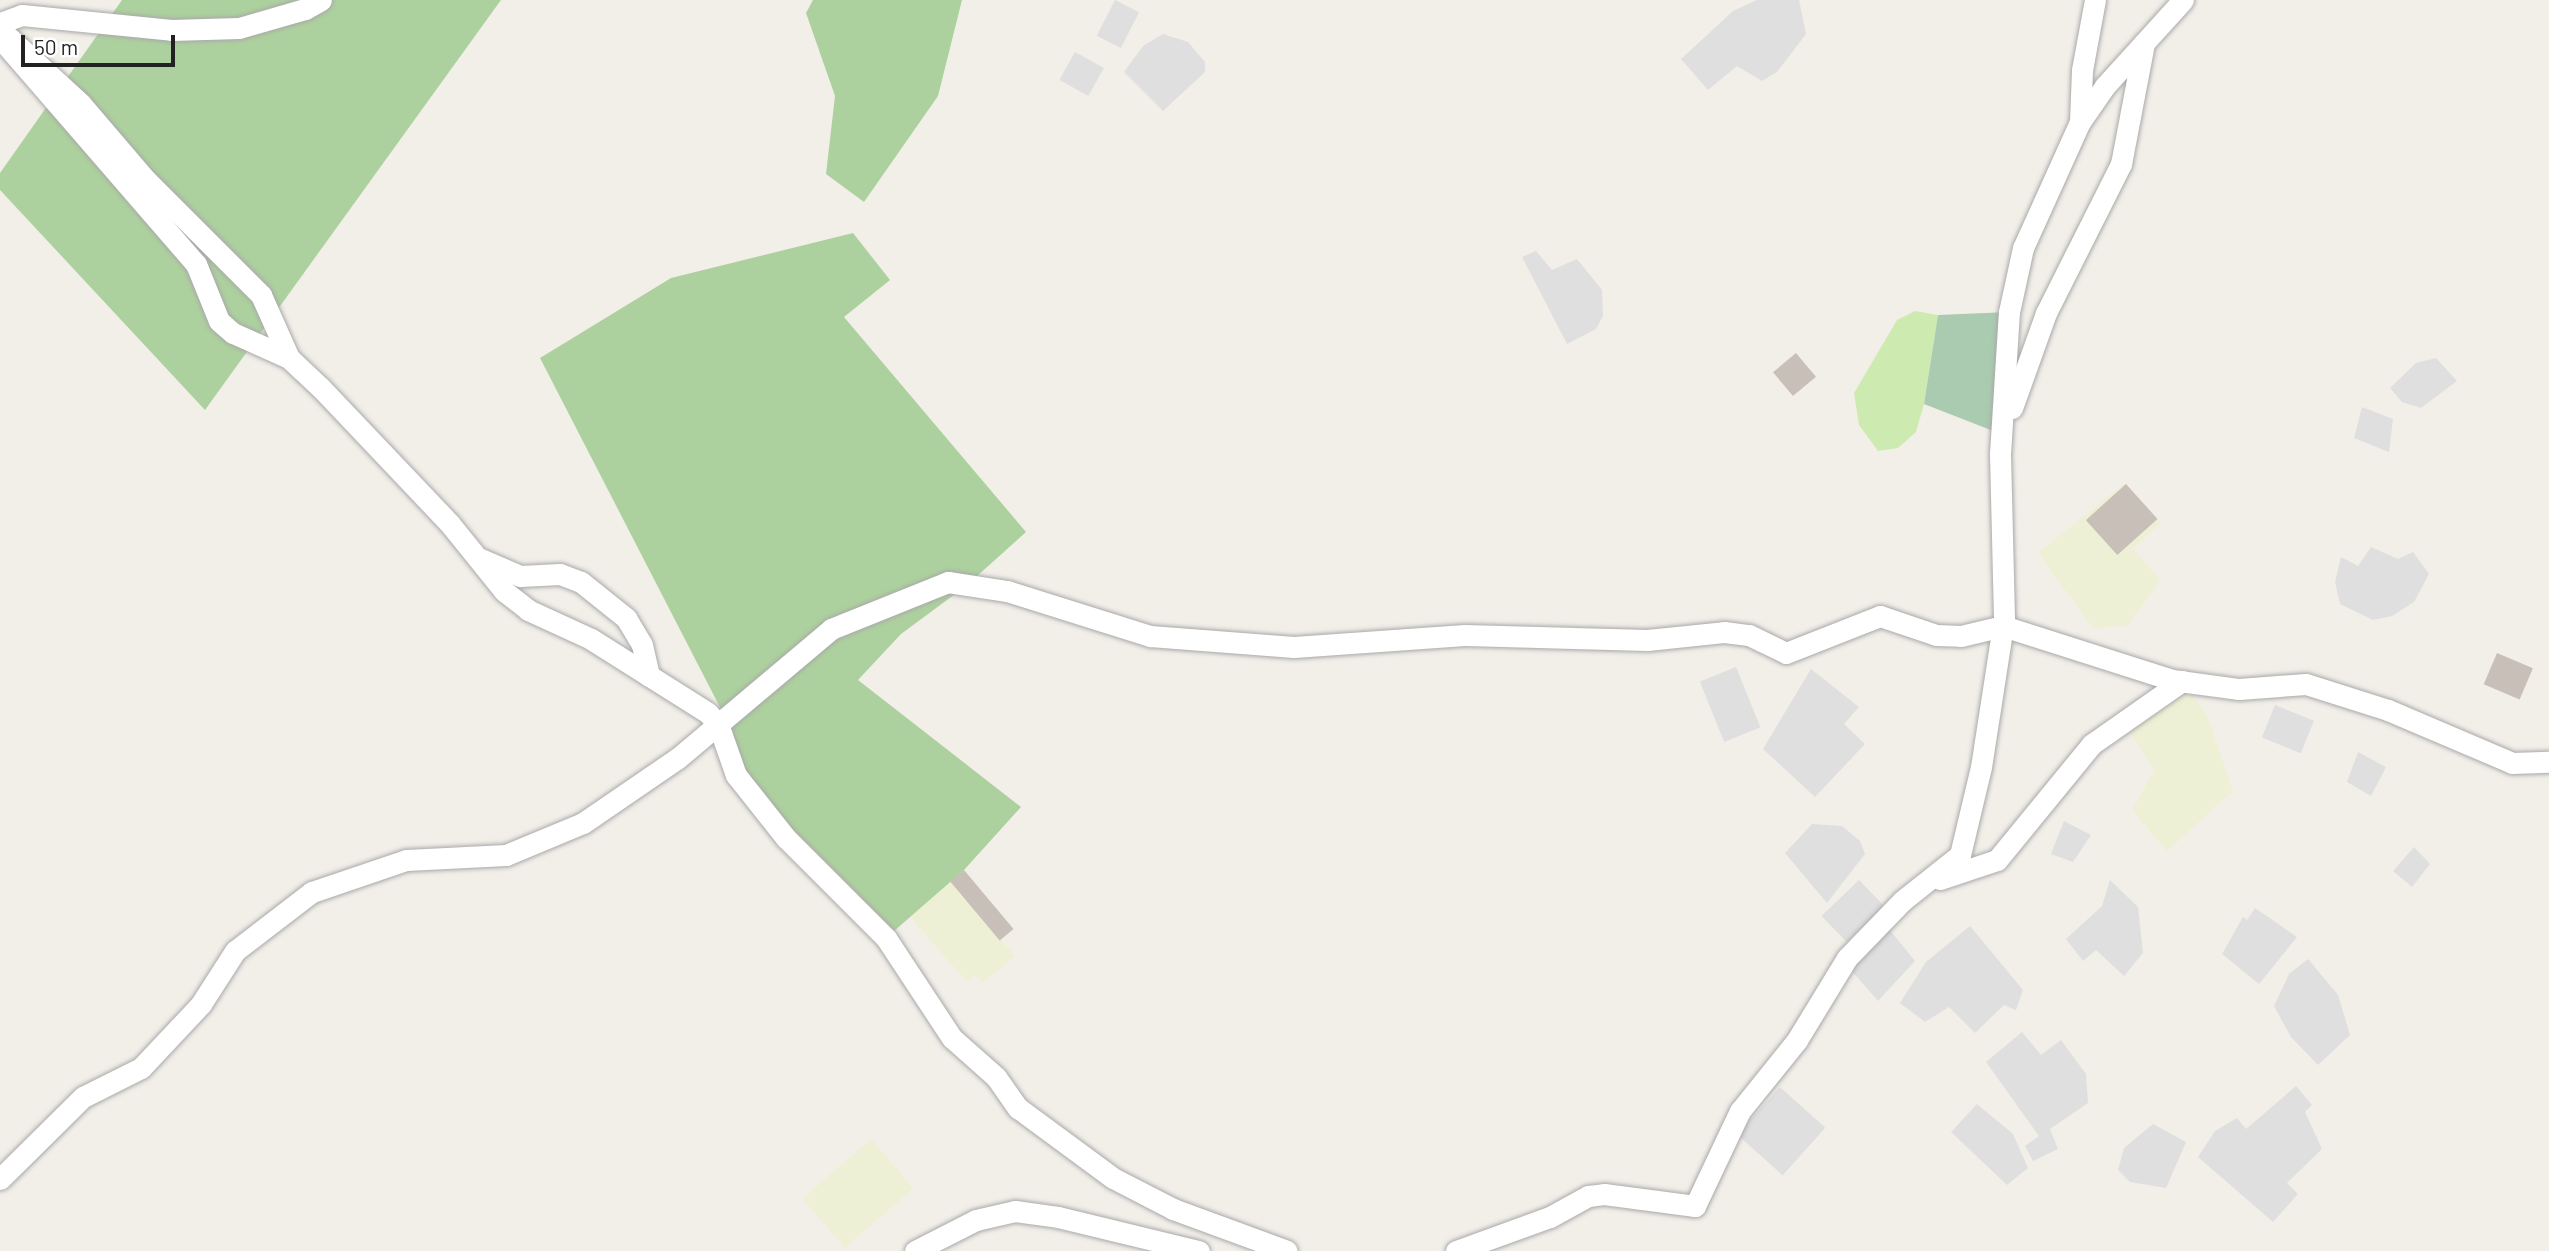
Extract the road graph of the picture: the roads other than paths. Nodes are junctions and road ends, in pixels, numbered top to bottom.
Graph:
1 (321, 0) edge
2 (2095, 0) edge
3 (2183, 0) edge
4 (0, 23) edge
5 (0, 31) edge
6 (0, 38) edge
7 (2144, 43) junction
8 (2080, 121) junction
9 (289, 358) junction
10 (2000, 454) junction
11 (477, 557) junction
12 (2003, 626) junction
13 (649, 676) junction
14 (2182, 681) junction
15 (718, 724) junction
16 (2549, 762) edge
17 (1922, 885) junction
18 (0, 1179) edge
19 (1245, 1236) junction
20 (915, 1251) edge
21 (1199, 1251) edge
22 (1265, 1251) edge
23 (1287, 1251) edge
24 (1456, 1251) edge

1 - 4 street
2 - 8 street
3 - 7 street
5 - 9 street
6 - 9 street
7 - 8 street
7 - 10 street
8 - 10 street
9 - 11 street
10 - 12 street
11 - 13 street
11 - 13 street
12 - 14 street
12 - 15 street
12 - 17 street
13 - 15 street
14 - 16 street
14 - 17 street
15 - 18 street
15 - 19 street
17 - 24 street
19 - 22 street
19 - 23 street
20 - 21 street

